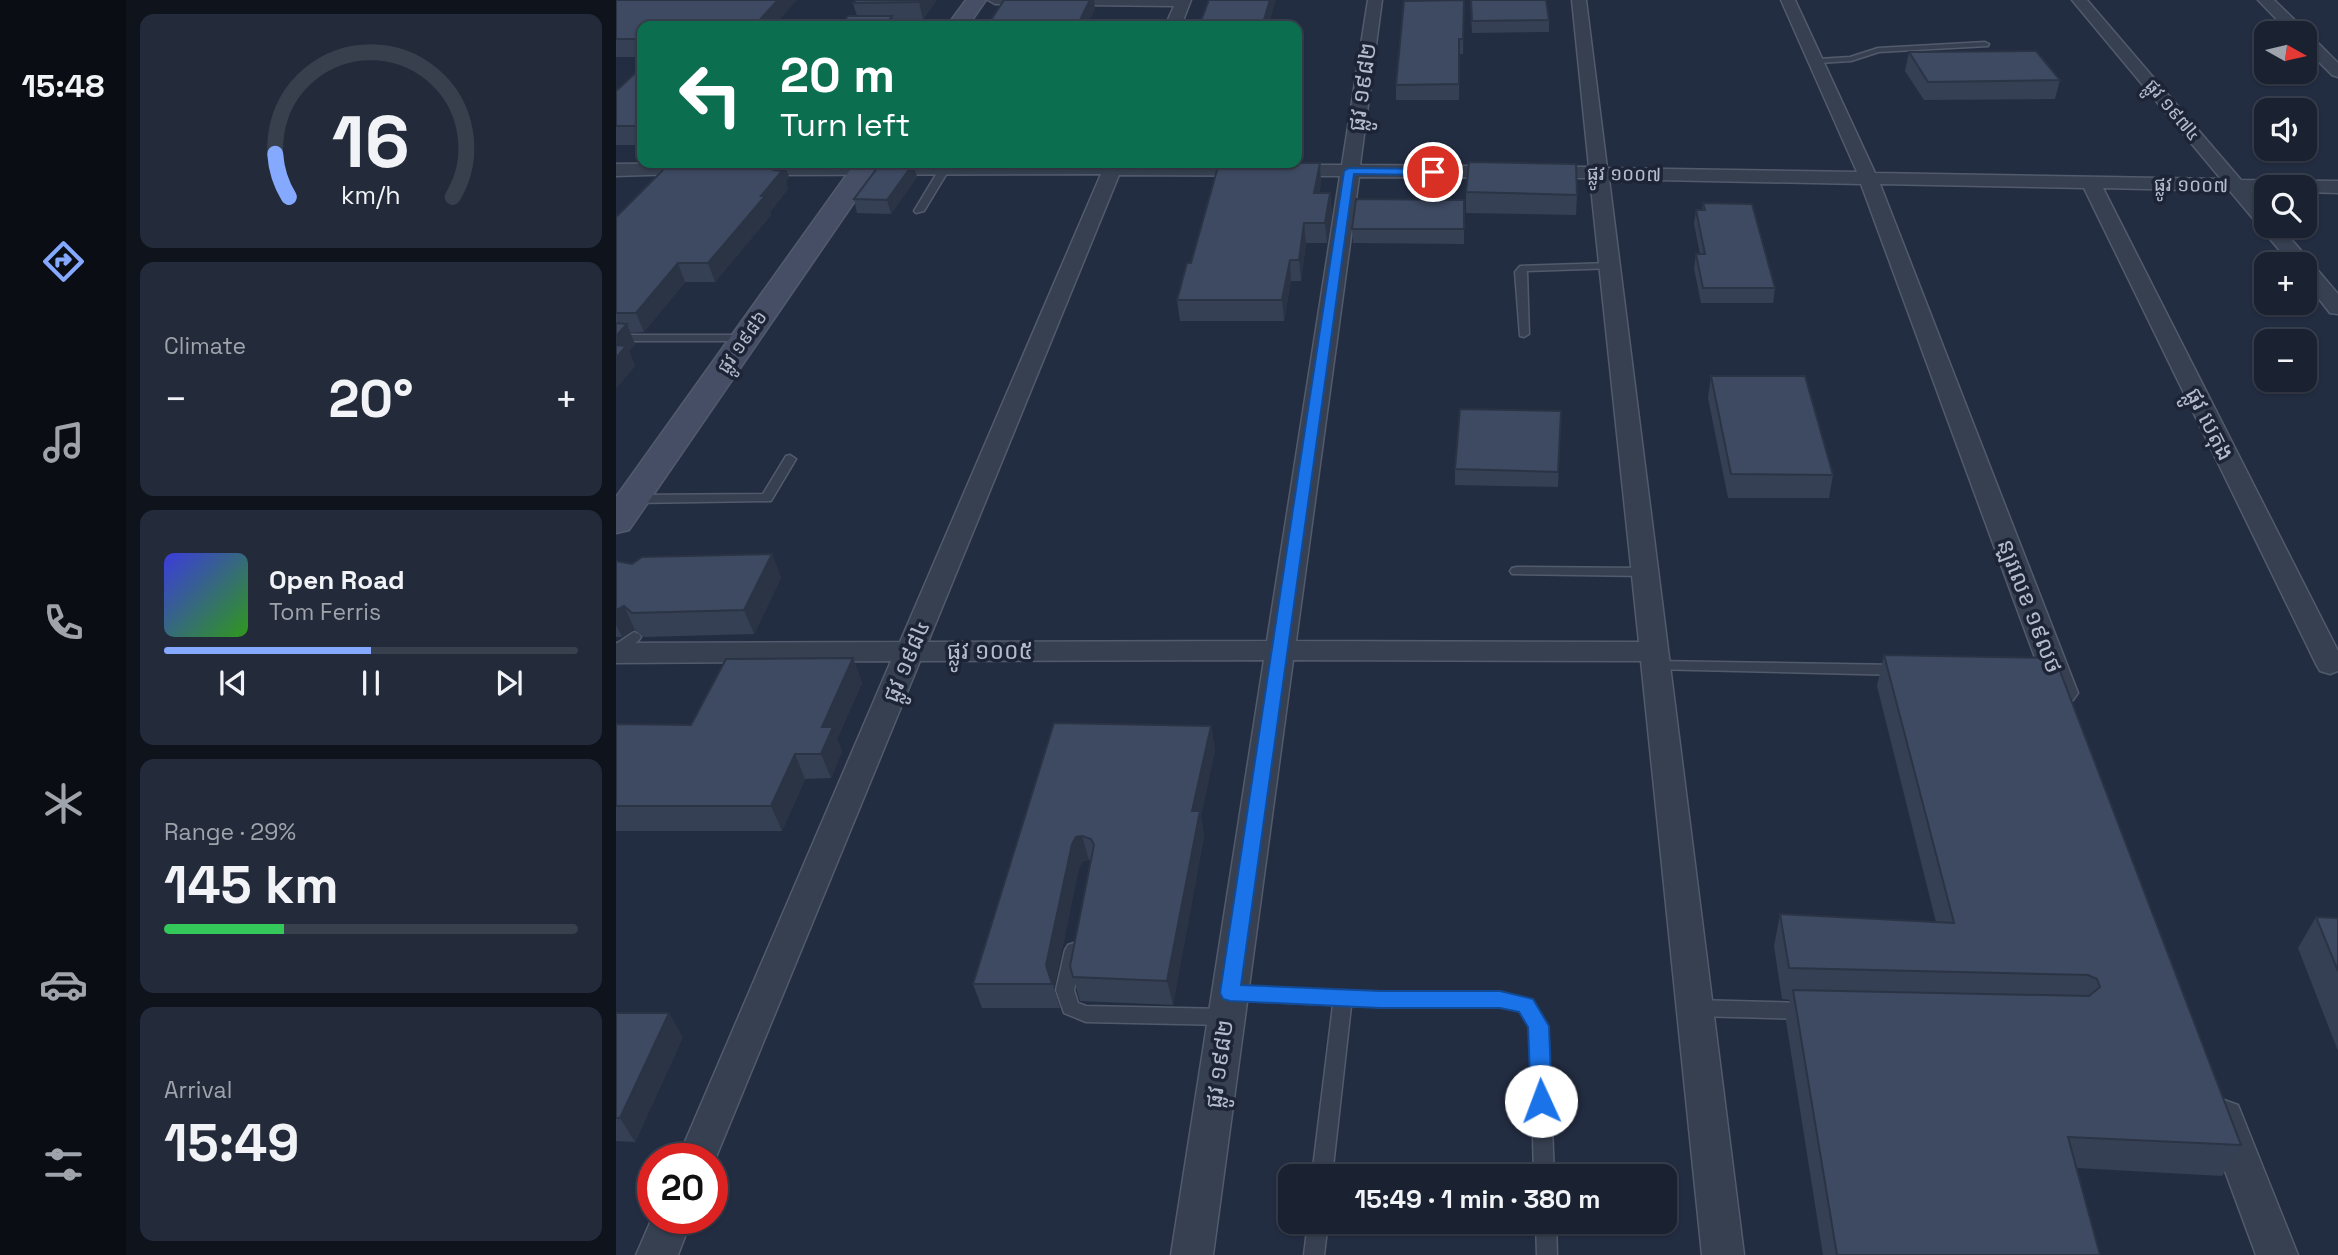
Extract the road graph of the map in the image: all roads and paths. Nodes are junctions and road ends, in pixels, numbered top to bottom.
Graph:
1 (976, 0) edge
2 (995, 0) edge
3 (1375, 0) edge
4 (1579, 0) edge
5 (1788, 0) edge
6 (2080, 0) edge
7 (2265, 0) edge
8 (1183, 1) edge
9 (960, 21) edge
10 (1175, 21) edge
11 (2287, 21) edge
12 (1985, 44) dead end
13 (2317, 51) edge
14 (1818, 61) junction
15 (2338, 72) edge
16 (756, 168) edge
17 (864, 168) edge
18 (945, 168) edge
19 (1113, 168) edge
20 (1208, 168) edge
21 (616, 170) edge
22 (1349, 171) junction
23 (1601, 173) junction
24 (1869, 178) junction
25 (2091, 183) junction
26 (2238, 186) junction
27 (2338, 187) edge
28 (2254, 205) edge
29 (919, 211) dead end
30 (2280, 238) edge
31 (2291, 252) edge
32 (1611, 267) junction
33 (2317, 283) edge
34 (2338, 308) edge
35 (1524, 334) dead end
36 (616, 338) edge
37 (745, 338) junction
38 (790, 459) dead end
39 (624, 510) edge
40 (1517, 571) dead end
41 (1645, 572) junction
42 (622, 647) edge
43 (1280, 650) junction
44 (910, 652) junction
45 (1655, 659) junction
46 (2330, 664) dead end
47 (1910, 671) edge
48 (2075, 725) edge
49 (1076, 937) edge
50 (1343, 998) junction
51 (1228, 1005) junction
52 (1695, 1008) junction
53 (1825, 1011) edge
54 (2213, 1087) edge
55 (703, 1143) edge
56 (1323, 1164) edge
57 (1544, 1164) edge
58 (666, 1234) edge
59 (1317, 1234) edge
60 (1546, 1234) edge
61 (657, 1255) edge
62 (1192, 1255) edge
63 (1314, 1255) edge
64 (1547, 1255) edge
65 (1723, 1255) edge
66 (2277, 1255) edge

1 - 9 main road
2 - 8 street
3 - 22 street, ផ្លូវ ១៩៨២
4 - 23 street
5 - 14 street, ន្ឡរលេខ ១៩លថ
6 - 26 street, ផ្លូវ ១៩៧៤
7 - 11 street
8 - 10 street
12 - 14 lane
13 - 15 street
14 - 24 street, ន្ឡរលេខ ១៩លថ
16 - 21 street, ផ្លូវ ១០០៧
17 - 37 main road, ផ្លូវ ១៩៨៦
18 - 29 lane
19 - 44 street, ផ្លូវ ១៩៨៤
20 - 22 street, ផ្លូវ ១០០៧
22 - 23 street, ផ្លូវ ១០០៧
22 - 43 street, ផ្លូវ ១៩៨២
23 - 24 street, ផ្លូវ ១០០៧
23 - 32 street
24 - 25 street, ផ្លូវ ១០០៧
24 - 48 street, ន្ឡរលេខ ១៩លថ
25 - 26 street, ផ្លូវ ១០០៧
25 - 46 street, ផ្លូវ បេតុង
26 - 27 street, ផ្លូវ ១០០៧
26 - 28 street, ផ្លូវ ១៩៧៤
30 - 31 street
32 - 35 lane
32 - 41 street
33 - 34 street
36 - 37 lane
37 - 39 main road, ផ្លូវ ១៩៨៦
38 - 39 lane
40 - 41 lane
41 - 45 street
42 - 44 street, ផ្លូវ ១០០៥
43 - 44 street, ផ្លូវ ១០០៥
43 - 45 street, ផ្លូវ ១០០៥
43 - 51 street, ផ្លូវ ១៩៨២
44 - 55 street, ផ្លូវ ១៩៨៤
45 - 47 lane
45 - 52 street
49 - 51 lane
50 - 51 lane
50 - 56 lane
50 - 57 lane
51 - 62 street, ផ្លូវ ១៩៨២
52 - 53 lane
52 - 65 street
54 - 66 street
58 - 61 street
59 - 63 lane
60 - 64 lane

